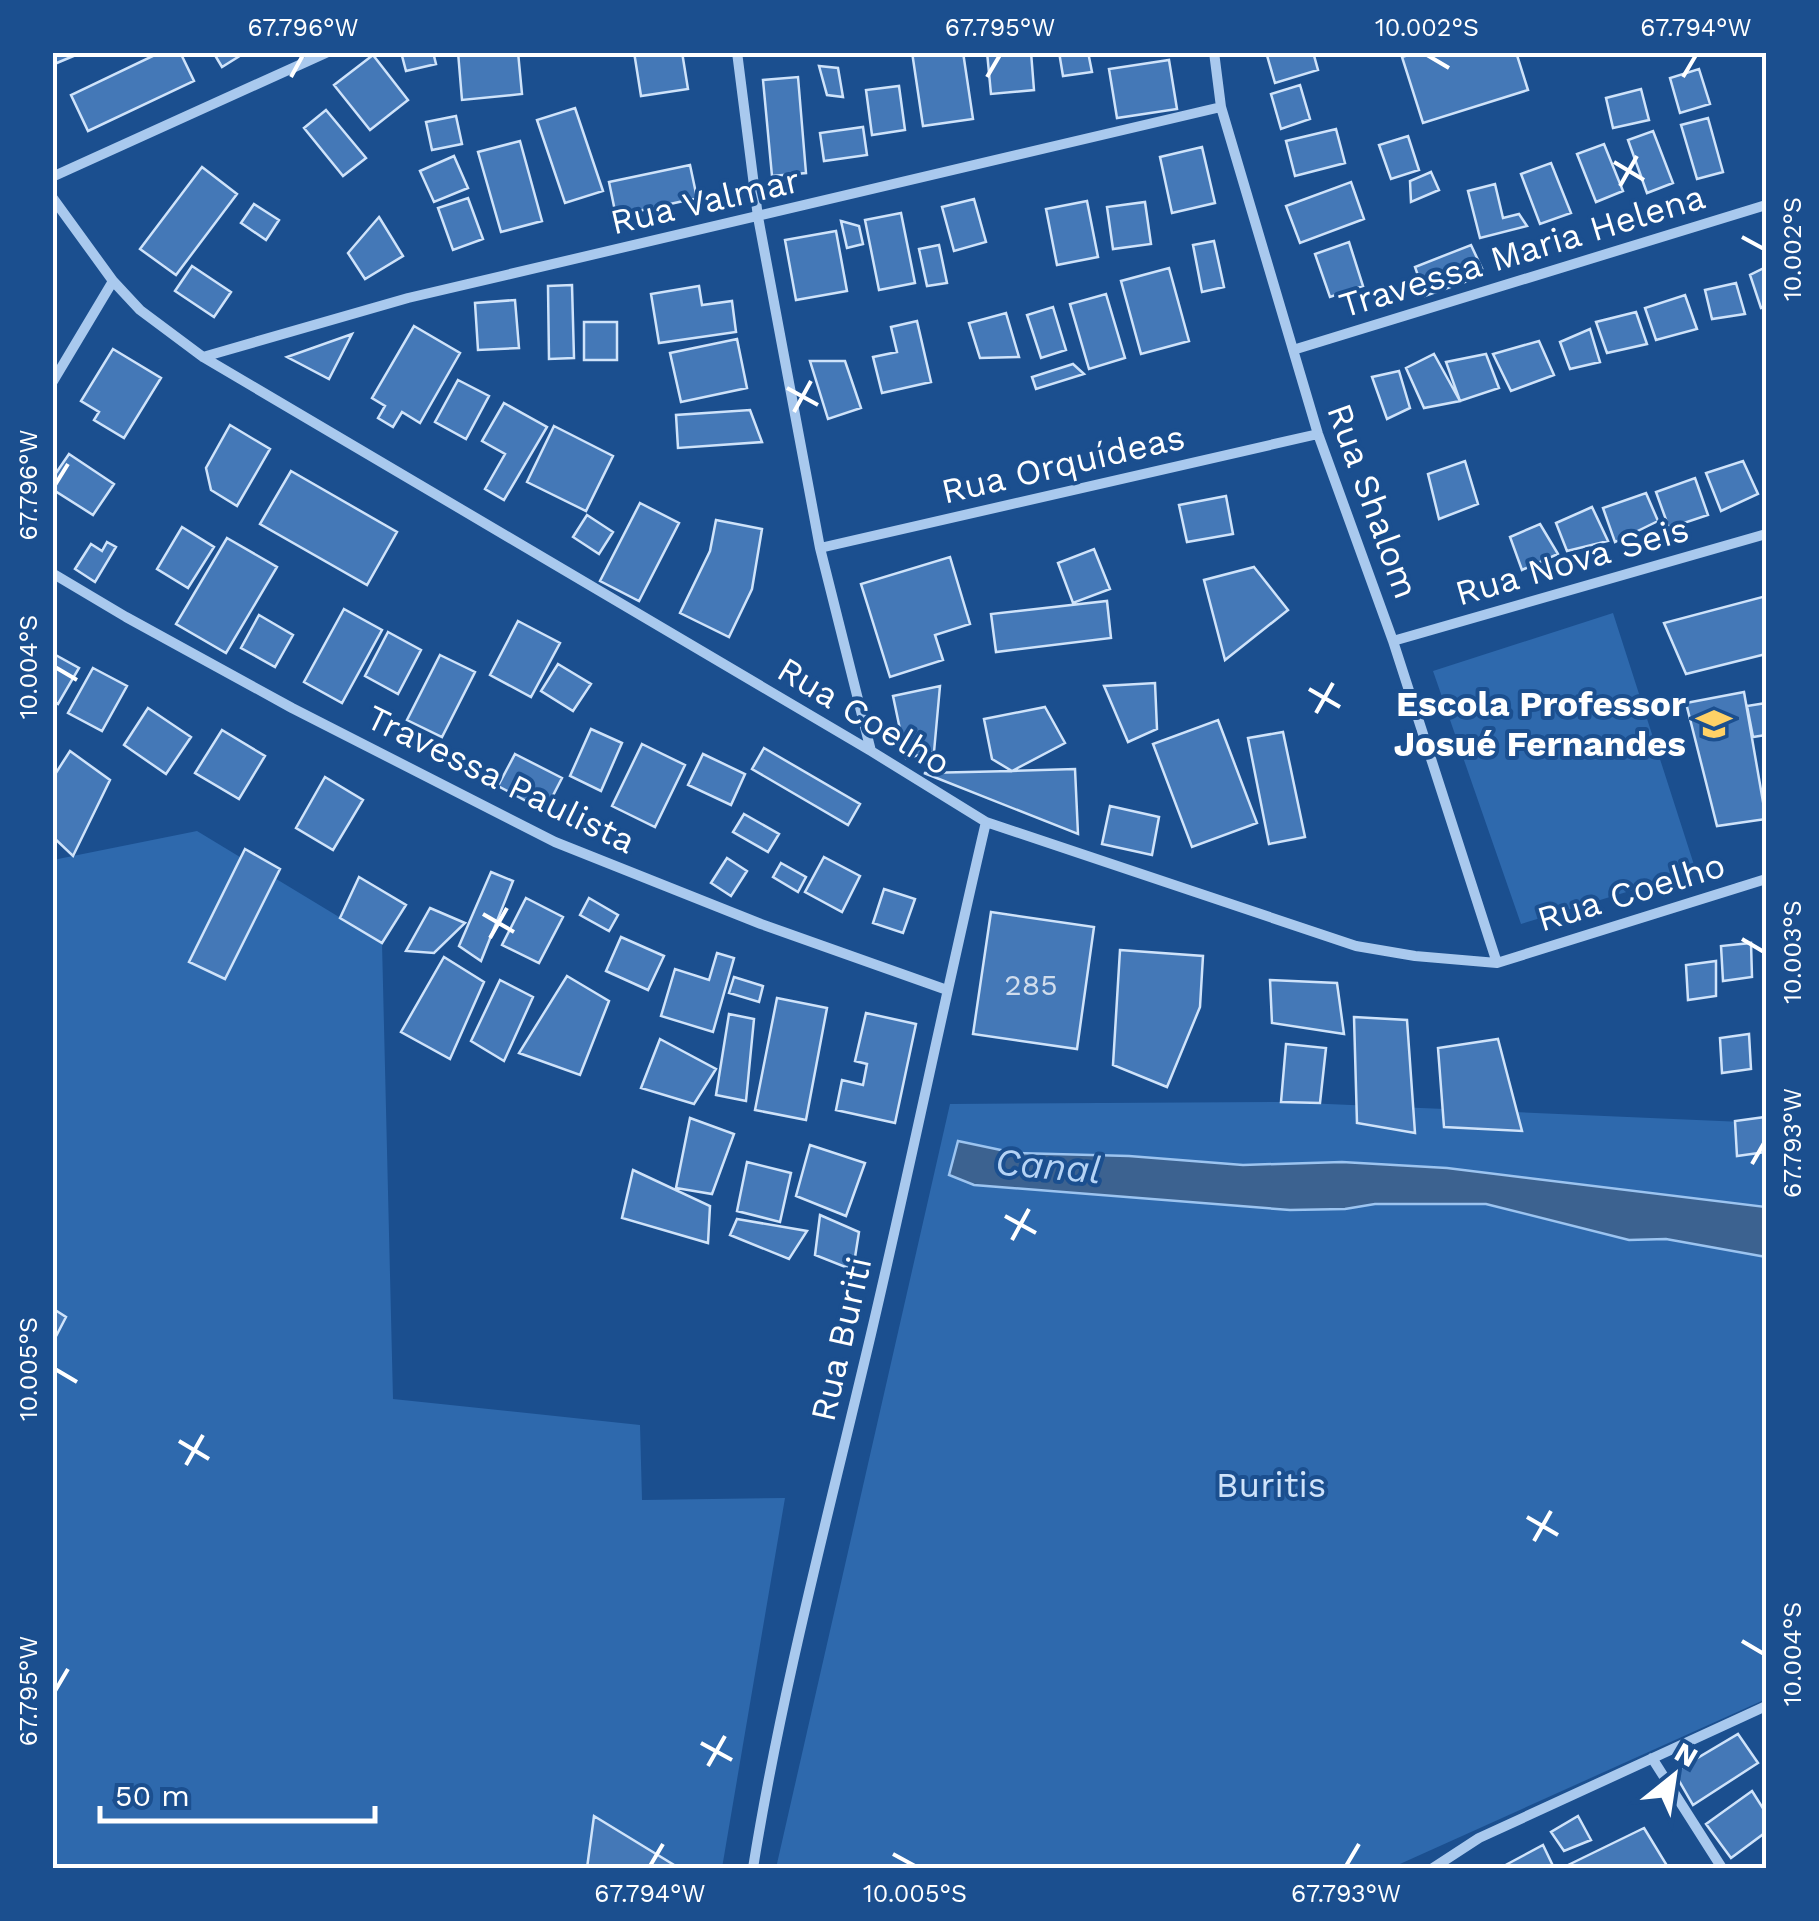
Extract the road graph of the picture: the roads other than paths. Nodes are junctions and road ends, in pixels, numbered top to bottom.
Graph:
1 (328, 52) edge
2 (737, 52) edge
3 (1214, 52) edge
4 (1221, 107) junction
5 (52, 177) edge
6 (52, 197) edge
7 (1766, 204) edge
8 (758, 218) junction
9 (113, 282) junction
10 (1293, 350) junction
11 (203, 358) junction
12 (52, 383) edge
13 (1318, 434) junction
14 (1766, 534) edge
15 (820, 548) junction
16 (52, 573) edge
17 (1393, 640) junction
18 (871, 750) junction
19 (986, 822) junction
20 (1766, 879) edge
21 (1498, 963) junction
22 (947, 990) junction
23 (1766, 1706) edge
24 (1652, 1758) junction
25 (753, 1868) edge
26 (1433, 1868) edge
27 (1722, 1868) edge

1 - 5 street
2 - 8 street
3 - 4 street, Rua Shalom
4 - 8 street, Rua Valmar
4 - 10 street, Rua Shalom
6 - 9 street, Rua Coelho
7 - 10 street, Travessa Maria Helena
8 - 11 street, Rua Valmar
8 - 15 street
9 - 11 street, Rua Coelho
9 - 12 street
10 - 13 street, Rua Shalom
11 - 18 street, Rua Coelho
13 - 15 street, Rua Orquídeas
13 - 17 street, Rua Shalom
14 - 17 street, Rua Nova Seis
15 - 18 street
16 - 22 street, Travessa Paulista
17 - 21 street, Rua Shalom
18 - 19 street, Rua Coelho
19 - 21 street, Rua Coelho
19 - 22 street, Rua Buriti
20 - 21 street, Rua Coelho
22 - 25 street, Rua Buriti
23 - 24 street
24 - 26 street
24 - 27 street

